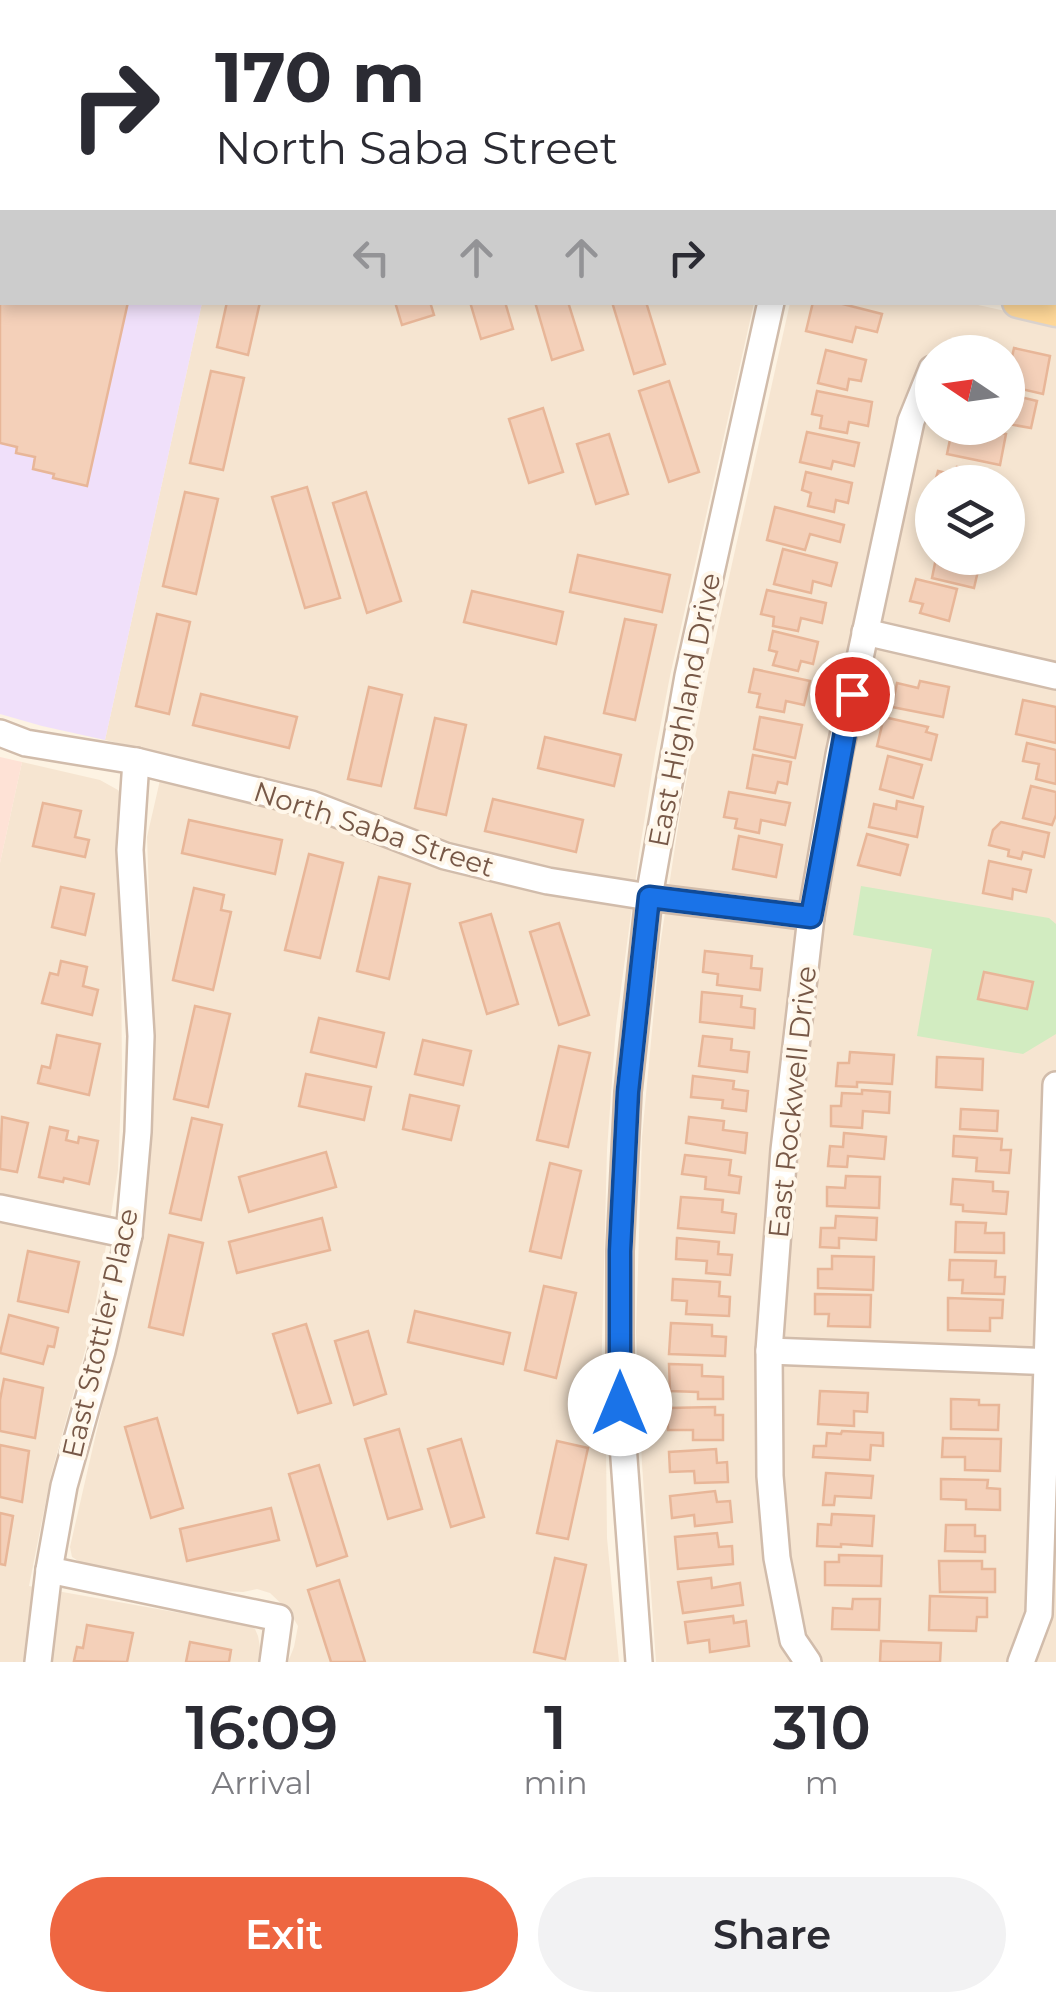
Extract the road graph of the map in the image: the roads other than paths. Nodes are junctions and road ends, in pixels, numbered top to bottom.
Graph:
1 (771, 305) edge
2 (1031, 305) edge
3 (1056, 311) edge
4 (915, 413) edge
5 (865, 632) junction
6 (1056, 676) edge
7 (0, 733) edge
8 (136, 762) junction
9 (649, 897) junction
10 (811, 917) junction
11 (1056, 1085) edge
12 (0, 1208) edge
13 (129, 1235) junction
14 (769, 1352) junction
15 (1051, 1362) edge
16 (49, 1570) junction
17 (38, 1662) edge
18 (273, 1662) edge
19 (639, 1662) edge
20 (808, 1662) edge
21 (1021, 1662) edge

1 - 9 street, East Highland Drive
2 - 3 main road
4 - 5 street, East Rockwell Drive
5 - 6 street
5 - 10 street, East Rockwell Drive
7 - 8 street, North Saba Street
8 - 9 street, North Saba Street
8 - 13 street, East Stottler Place
9 - 10 street, North Saba Street
9 - 19 street, East Highland Drive
10 - 14 street, East Rockwell Drive
11 - 15 street
12 - 13 street
13 - 16 street, East Stottler Place
14 - 15 street
14 - 20 street, East Rockwell Drive
15 - 21 street
16 - 17 street, East Stottler Place
16 - 18 street

